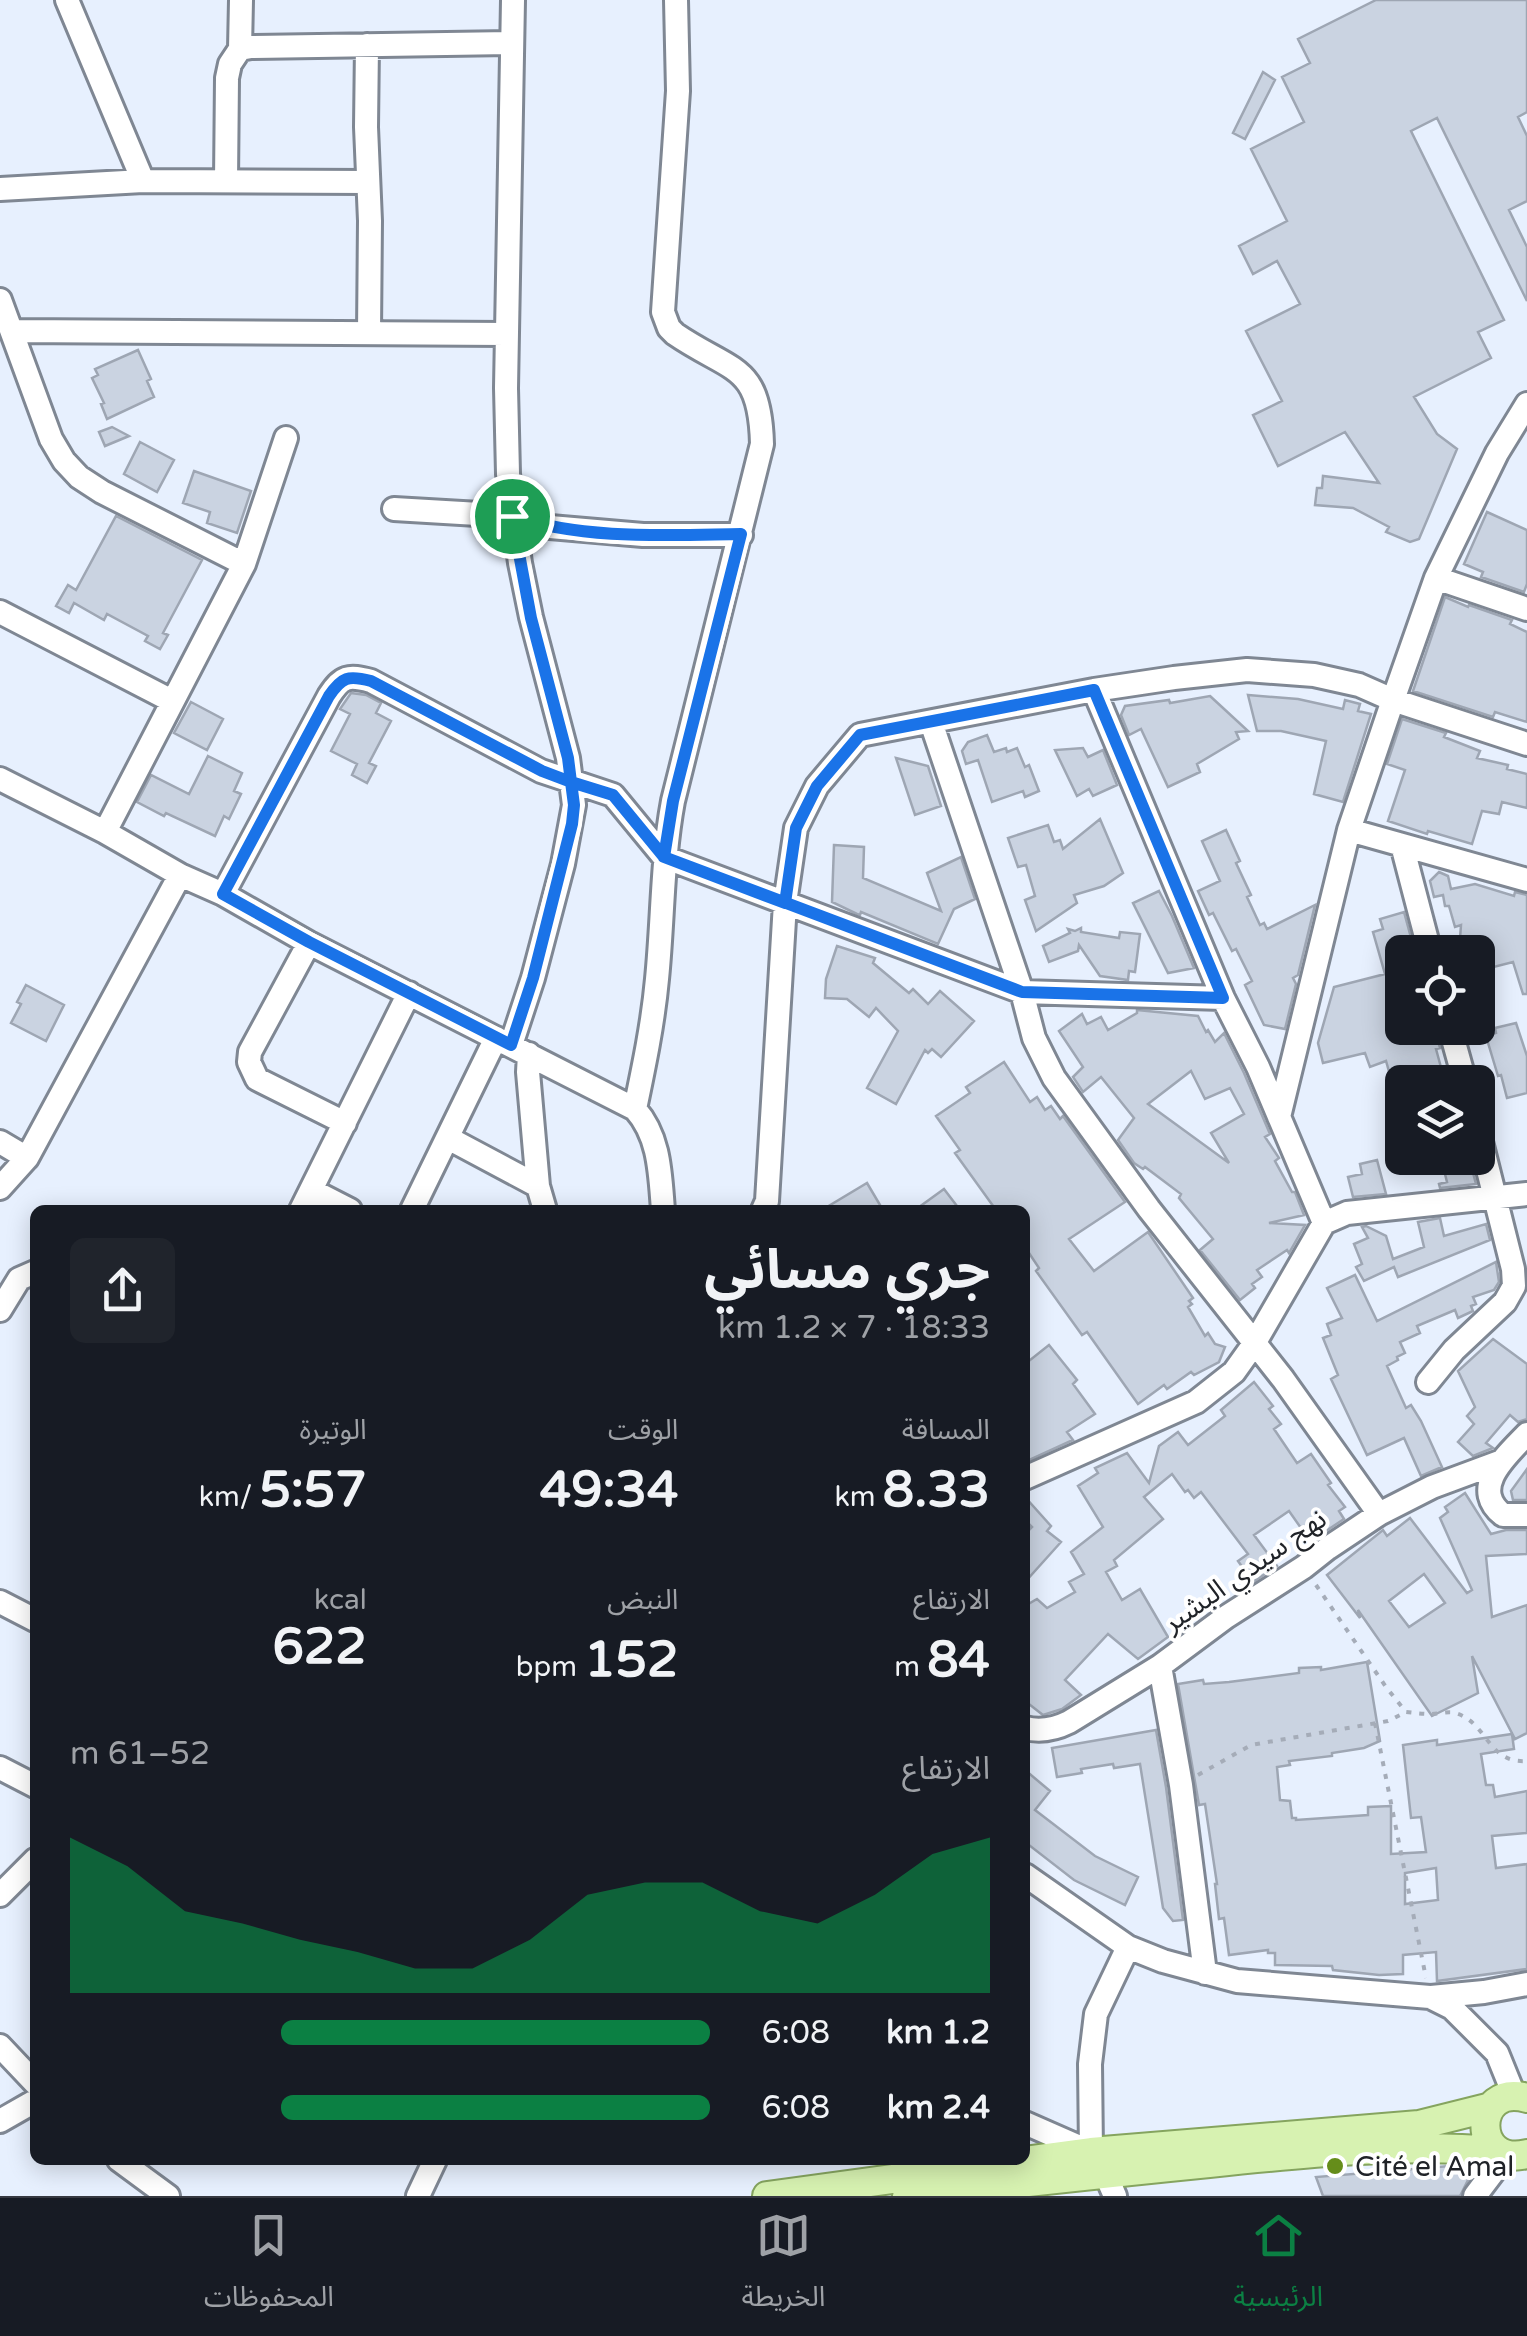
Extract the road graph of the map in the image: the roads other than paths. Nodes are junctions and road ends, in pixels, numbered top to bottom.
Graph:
1 (68, 0) edge
2 (242, 0) edge
3 (513, 0) edge
4 (676, 0) edge
5 (512, 42) junction
6 (366, 45) junction
7 (240, 49) junction
8 (144, 180) junction
9 (226, 181) junction
10 (368, 182) junction
11 (0, 189) edge
12 (0, 300) edge
13 (13, 331) junction
14 (369, 333) junction
15 (508, 334) junction
16 (1527, 404) edge
17 (286, 438) dead end
18 (394, 508) dead end
19 (512, 516) junction
20 (741, 534) junction
21 (244, 564) junction
22 (1436, 578) junction
23 (1527, 609) edge
24 (0, 612) edge
25 (1094, 690) junction
26 (172, 700) junction
27 (1393, 700) junction
28 (931, 722) junction
29 (1527, 744) edge
30 (0, 780) edge
31 (571, 782) junction
32 (1349, 830) junction
33 (105, 832) junction
34 (1402, 845) junction
35 (664, 857) junction
36 (180, 875) junction
37 (1527, 880) edge
38 (223, 894) junction
39 (785, 903) junction
40 (1426, 935) edge
41 (309, 942) junction
42 (1022, 992) junction
43 (409, 993) junction
44 (1223, 998) junction
45 (512, 1046) junction
46 (635, 1109) junction
47 (1279, 1117) junction
48 (346, 1123) junction
49 (448, 1138) junction
50 (0, 1142) edge
51 (27, 1158) junction
52 (1490, 1175) edge
53 (538, 1186) junction
54 (0, 1188) edge
55 (1527, 1194) edge
56 (1496, 1198) junction
57 (306, 1200) edge
58 (414, 1205) edge
59 (544, 1205) edge
60 (662, 1205) edge
61 (766, 1205) edge
62 (1324, 1222) junction
63 (30, 1274) edge
64 (0, 1310) edge
65 (1254, 1344) junction
66 (1428, 1382) dead end
67 (1527, 1434) edge
68 (1502, 1461) junction
69 (1030, 1476) edge
70 (1379, 1514) junction
71 (1527, 1515) edge
72 (0, 1602) edge
73 (30, 1617) edge
74 (1160, 1666) junction
75 (1030, 1729) edge
76 (0, 1768) edge
77 (30, 1783) edge
78 (30, 1865) edge
79 (1030, 1878) edge
80 (0, 1896) edge
81 (1128, 1947) junction
82 (1206, 1973) junction
83 (1527, 1984) edge
84 (1430, 1997) junction
85 (0, 2046) edge
86 (30, 2069) edge
87 (1511, 2100) edge
88 (30, 2104) edge
89 (0, 2121) edge
90 (1030, 2126) edge
91 (1510, 2153) edge
92 (123, 2165) edge
93 (125, 2165) edge
94 (433, 2165) edge
95 (947, 2166) edge
96 (1103, 2174) edge
97 (144, 2196) edge
98 (168, 2196) edge
99 (418, 2196) edge
100 (767, 2196) edge
101 (907, 2196) edge
102 (1475, 2196) edge

1 - 8 street
2 - 7 street
3 - 5 street
4 - 20 street
5 - 6 street
5 - 15 street
6 - 7 street
6 - 10 street
7 - 9 street
8 - 9 street
8 - 11 street
9 - 10 street
10 - 14 street
12 - 13 street
13 - 14 street
13 - 21 street
14 - 15 street
15 - 19 street
16 - 22 street
17 - 21 street
18 - 19 street
19 - 20 street
19 - 31 street
20 - 35 street
21 - 26 street
22 - 23 street
22 - 27 street
24 - 26 street
25 - 27 street
25 - 28 street
25 - 44 street
26 - 33 street
27 - 29 street
27 - 32 street
28 - 39 street
28 - 42 street
30 - 33 street
31 - 35 street
31 - 38 street
31 - 45 street
32 - 34 street
32 - 47 street
33 - 36 street
34 - 37 street
34 - 40 street
35 - 39 street
35 - 46 street
36 - 38 street
36 - 51 street
38 - 41 street
39 - 42 street
39 - 61 street
41 - 43 street
41 - 48 street
42 - 44 street
42 - 65 street
43 - 45 street
43 - 48 street
44 - 47 street
45 - 46 street
45 - 49 street
45 - 53 street
46 - 60 street
47 - 62 street
48 - 57 street
49 - 53 street
49 - 58 street
50 - 51 street
51 - 54 street
52 - 56 street
53 - 59 street
55 - 56 street
56 - 62 street
56 - 66 street
62 - 65 street
63 - 64 street
65 - 69 street
65 - 70 street
67 - 68 street
68 - 70 street, نهج سيدي البشير
68 - 71 street
70 - 74 street, نهج سيدي البشير
72 - 73 street
74 - 75 street, نهج سيدي البشير
74 - 82 street
76 - 77 street
78 - 80 street
79 - 81 street
81 - 82 street
81 - 96 street
82 - 84 street
83 - 84 street
84 - 87 street
85 - 86 street
87 - 91 main road
87 - 96 main road
88 - 89 street
90 - 96 street
91 - 96 main road
91 - 102 street
92 - 97 street
93 - 98 street
94 - 99 street
95 - 96 main road
95 - 100 main road
96 - 101 main road

